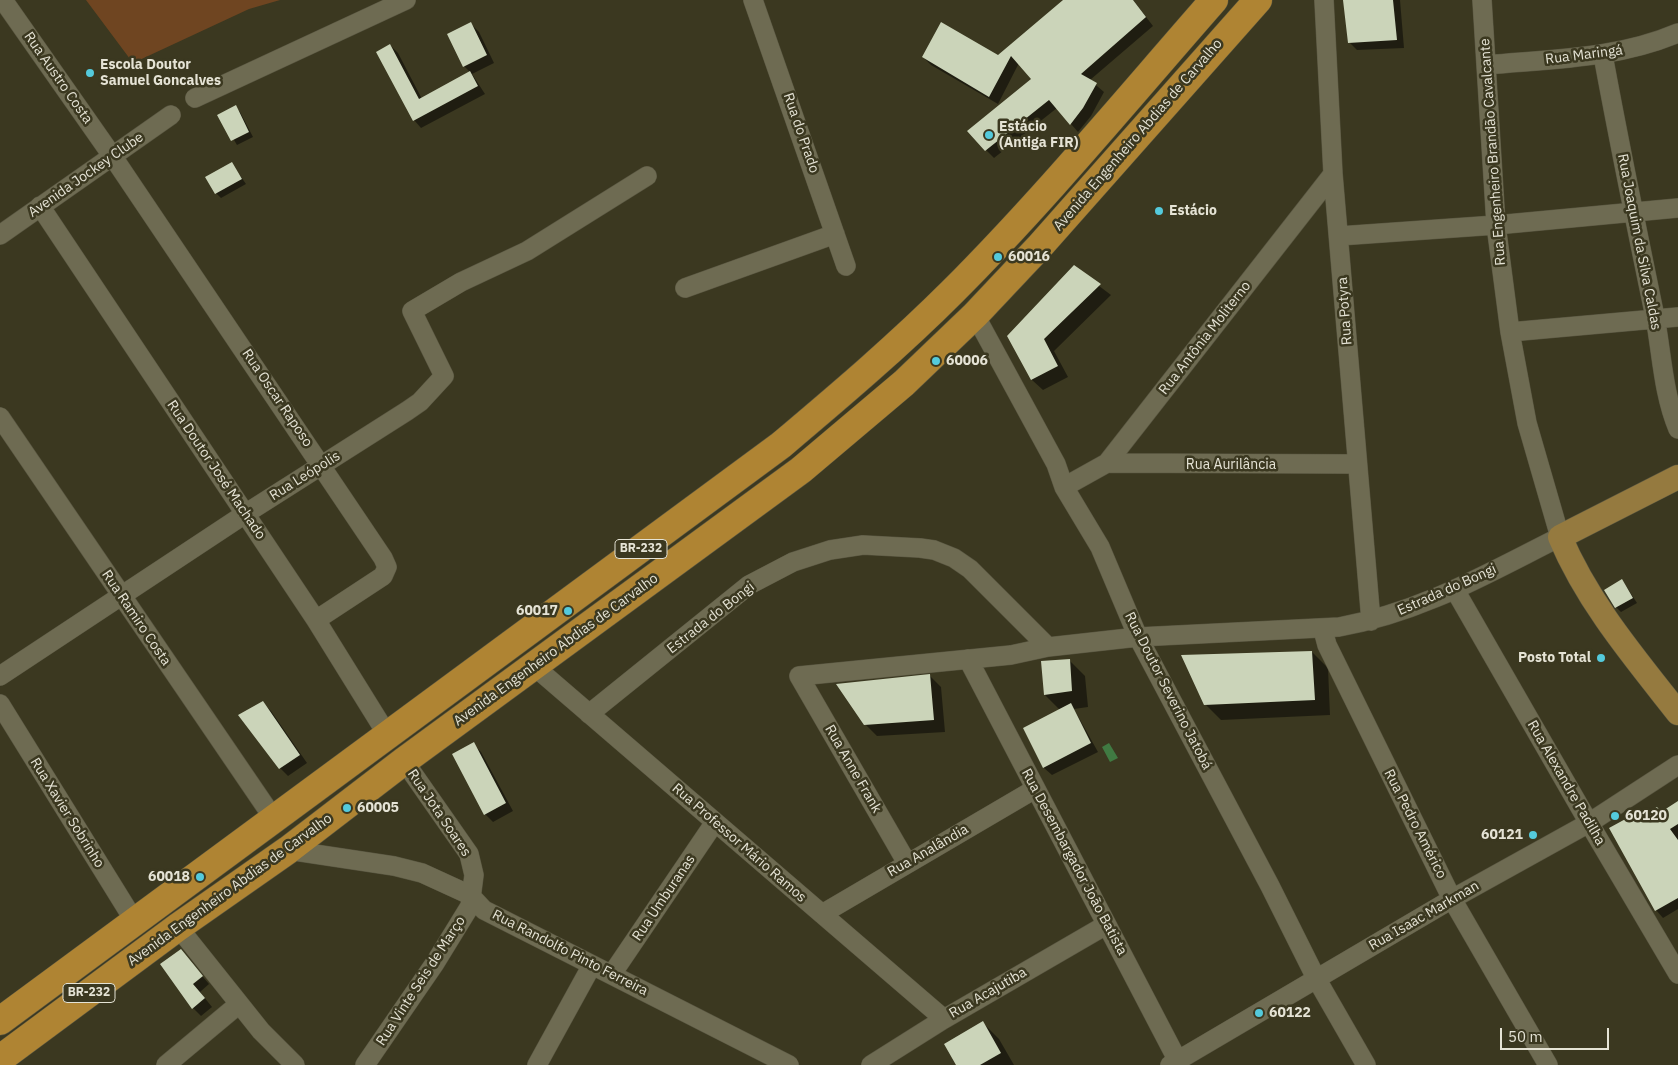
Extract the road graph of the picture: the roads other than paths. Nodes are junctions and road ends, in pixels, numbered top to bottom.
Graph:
1 (4, 0) edge
2 (406, 0) edge
3 (753, 0) edge
4 (1214, 0) edge
5 (1258, 0) edge
6 (1324, 0) edge
7 (1482, 0) edge
8 (1678, 33) edge
9 (1602, 55) junction
10 (1487, 65) junction
11 (195, 98) dead end
12 (171, 115) dead end
13 (113, 157) junction
14 (1332, 174) junction
15 (647, 176) dead end
16 (40, 206) junction
17 (1678, 208) edge
18 (1633, 213) junction
19 (1496, 225) junction
20 (0, 234) edge
21 (835, 234) junction
22 (1339, 236) junction
23 (846, 266) dead end
24 (685, 288) dead end
25 (975, 315) junction
26 (1678, 317) edge
27 (1655, 320) junction
28 (1510, 332) junction
29 (0, 417) edge
30 (1678, 429) edge
31 (1107, 463) junction
32 (1356, 464) junction
33 (322, 466) junction
34 (1678, 477) edge
35 (1064, 487) junction
36 (245, 514) junction
37 (1560, 537) junction
38 (1455, 590) junction
39 (121, 596) junction
40 (316, 620) junction
41 (1371, 621) junction
42 (1323, 630) junction
43 (1138, 636) junction
44 (1048, 648) junction
45 (968, 659) junction
46 (535, 667) junction
47 (0, 676) edge
48 (799, 676) joint
49 (0, 704) edge
50 (1678, 713) edge
51 (589, 714) junction
52 (388, 736) junction
53 (404, 761) junction
54 (1678, 765) edge
55 (1035, 789) junction
56 (274, 819) junction
57 (715, 822) junction
58 (1588, 823) junction
59 (288, 850) junction
60 (907, 863) junction
61 (470, 895) junction
62 (1452, 899) junction
63 (822, 914) junction
64 (135, 922) junction
65 (1106, 925) junction
66 (178, 927) junction
67 (592, 965) junction
68 (612, 974) junction
69 (1678, 974) edge
70 (1316, 978) junction
71 (238, 1004) junction
72 (944, 1019) junction
73 (0, 1021) edge
74 (0, 1059) edge
75 (1176, 1064) edge
76 (166, 1065) edge
77 (295, 1065) edge
78 (365, 1065) edge
79 (537, 1065) edge
80 (789, 1065) edge
81 (871, 1065) edge
82 (1366, 1065) edge
83 (1548, 1065) edge

1 - 13 street, Rua Austro Costa
2 - 11 street
3 - 21 street, Rua do Prado
4 - 52 highway, BR-232
5 - 25 highway, Avenida Engenheiro Abdias de Carvalho / BR-232
6 - 14 street, Rua Potyra
7 - 10 street, Rua Engenheiro Brandão Cavalcante
8 - 9 street, Rua Maringá
9 - 10 street, Rua Maringá
9 - 18 street, Rua Joaquim da Silva Caldas
10 - 19 street, Rua Engenheiro Brandão Cavalcante
12 - 13 street, Avenida Jockey Clube
13 - 16 street, Avenida Jockey Clube
13 - 33 street, Rua Oscar Raposo
14 - 22 street, Rua Potyra
14 - 31 street, Rua Antônia Moliterno
15 - 33 street, Rua Leópolis
16 - 20 street, Avenida Jockey Clube
16 - 36 street, Rua Doutor José Machado
17 - 18 street
18 - 19 street
18 - 27 street, Rua Joaquim da Silva Caldas
19 - 22 street
19 - 28 street, Rua Engenheiro Brandão Cavalcante
21 - 23 street, Rua do Prado
21 - 24 street
22 - 32 street, Rua Potyra
25 - 35 street, Rua Doutor Severino Jatobá
25 - 46 highway, Avenida Engenheiro Abdias de Carvalho / BR-232
26 - 27 street
27 - 28 street
27 - 30 street, Rua Joaquim da Silva Caldas
28 - 37 street, Rua Engenheiro Brandão Cavalcante
29 - 39 street, Rua Ramiro Costa
31 - 32 street, Rua Aurilância
31 - 35 street, Rua Antônia Moliterno
32 - 41 street, Rua Potyra
33 - 36 street, Rua Leópolis
33 - 40 street, Rua Oscar Raposo
34 - 37 main road, Estrada do Bongi
35 - 43 street, Rua Doutor Severino Jatobá
36 - 39 street, Rua Leópolis
36 - 40 street, Rua Doutor José Machado
37 - 38 street, Estrada do Bongi
37 - 50 main road
38 - 41 street, Estrada do Bongi
38 - 58 street, Rua Alexandre Padilha
39 - 47 street, Rua Leópolis
39 - 56 street, Rua Ramiro Costa
40 - 52 street, Rua Doutor José Machado
41 - 42 street, Estrada do Bongi
42 - 43 street, Estrada do Bongi
42 - 62 street, Rua Pedro Américo
43 - 44 street, Estrada do Bongi
43 - 70 street, Rua Doutor Severino Jatobá
44 - 45 street, Estrada do Bongi
44 - 51 street, Estrada do Bongi
45 - 48 street, Estrada do Bongi
45 - 55 street, Rua Desembargador João Batista
46 - 51 street, Rua Professor Mário Ramos
46 - 53 highway, Avenida Engenheiro Abdias de Carvalho / BR-232
48 - 60 street, Rua Anne Frank
49 - 64 street, Rua Xavier Sobrinho
51 - 57 street, Rua Professor Mário Ramos
52 - 56 highway, BR-232
53 - 59 highway, Avenida Engenheiro Abdias de Carvalho / BR-232
53 - 61 street, Rua Jota Soares
54 - 58 street, Rua Isaac Markman
55 - 60 street, Rua Analândia
55 - 65 street, Rua Desembargador João Batista
56 - 64 highway, BR-232
57 - 63 street, Rua Professor Mário Ramos
57 - 68 street, Rua Umburanas
58 - 62 street, Rua Isaac Markman
58 - 69 street, Rua Alexandre Padilha
59 - 61 street, Rua Randolfo Pinto Ferreira
59 - 66 highway, Avenida Engenheiro Abdias de Carvalho / BR-232
60 - 63 street, Rua Analândia
61 - 67 street, Rua Randolfo Pinto Ferreira
61 - 78 street, Rua Vinte Seis de Março
62 - 70 street, Rua Isaac Markman
62 - 83 street, Rua Pedro Américo
63 - 72 street, Rua Professor Mário Ramos
64 - 73 highway, BR-232
65 - 72 street, Rua Acajutiba
65 - 75 street, Rua Desembargador João Batista
66 - 71 street
66 - 74 highway, Avenida Engenheiro Abdias de Carvalho / BR-232
67 - 68 street, Rua Randolfo Pinto Ferreira
67 - 79 street
68 - 80 street, Rua Randolfo Pinto Ferreira
70 - 75 street, Rua Isaac Markman
70 - 82 street, Rua Doutor Severino Jatobá
71 - 76 street
71 - 77 street
72 - 81 street, Rua Acajutiba

